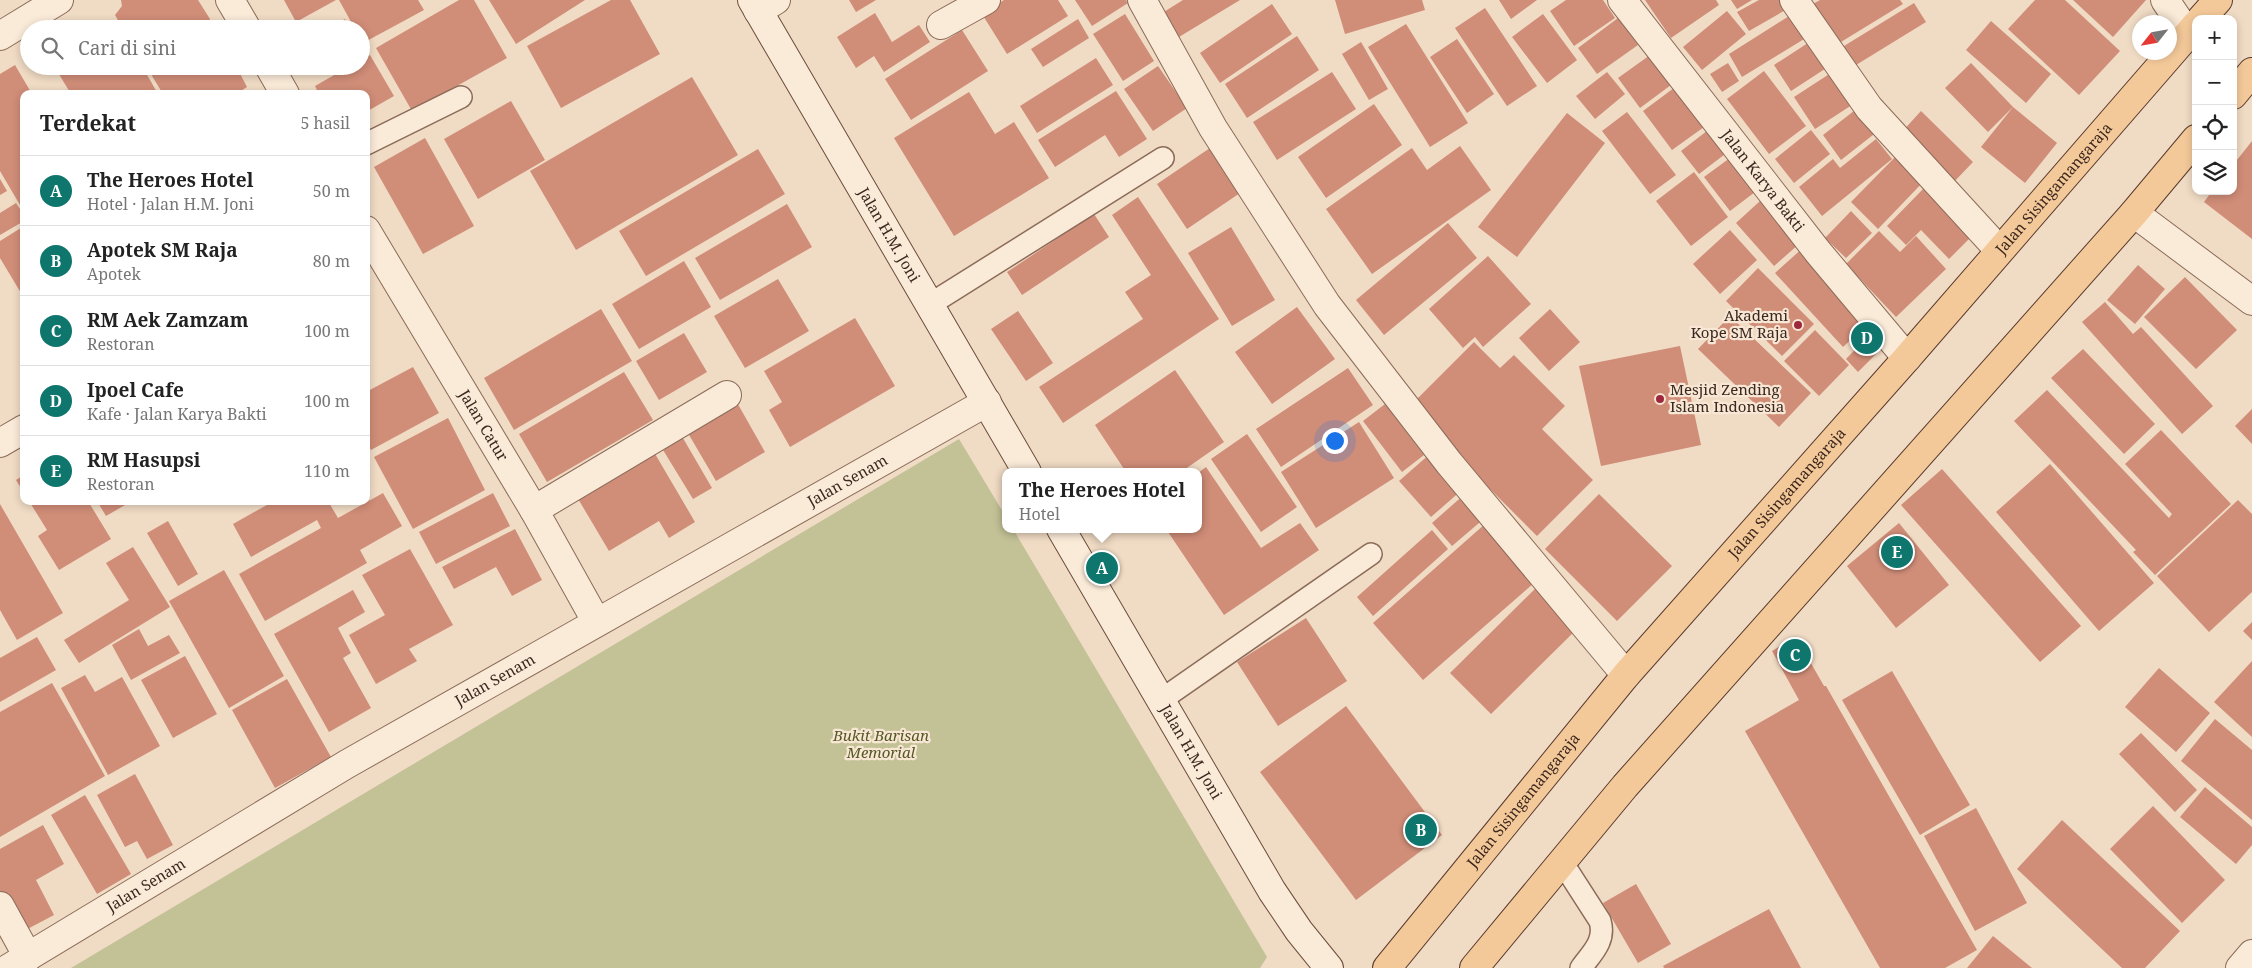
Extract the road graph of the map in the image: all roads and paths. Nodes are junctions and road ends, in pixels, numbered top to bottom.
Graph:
1 (59, 0) edge
2 (230, 0) edge
3 (986, 0) edge
4 (1142, 0) edge
5 (1622, 0) edge
6 (1794, 0) edge
7 (2165, 0) edge
8 (2218, 0) edge
9 (762, 4) edge
10 (2205, 15) edge
11 (26, 20) edge
12 (242, 20) edge
13 (2192, 23) edge
14 (20, 24) edge
15 (941, 25) dead end
16 (2192, 29) edge
17 (0, 36) edge
18 (2252, 72) edge
19 (274, 75) edge
20 (283, 90) edge
21 (2237, 90) edge
22 (461, 97) dead end
23 (370, 142) edge
24 (2192, 144) edge
25 (1163, 158) dead end
26 (2134, 213) junction
27 (370, 237) edge
28 (1999, 250) junction
29 (2252, 301) edge
30 (929, 305) junction
31 (1907, 358) junction
32 (727, 395) dead end
33 (986, 402) junction
34 (20, 431) edge
35 (0, 443) edge
36 (1025, 468) edge
37 (534, 510) junction
38 (1063, 533) edge
39 (1370, 554) dead end
40 (596, 621) junction
41 (1626, 675) junction
42 (1161, 700) junction
43 (1562, 862) junction
44 (0, 906) edge
45 (2252, 954) edge
46 (18, 963) edge
47 (1329, 968) edge
48 (1387, 968) edge
49 (1474, 968) edge
50 (1581, 968) edge
51 (2240, 968) edge

1 - 11 street
2 - 12 street
3 - 15 street
4 - 41 street
5 - 31 street, Jalan Karya Bakti
6 - 28 street
7 - 13 street
8 - 10 main road, Jalan Sisingamangaraja
9 - 30 street, Jalan H.M. Joni
14 - 17 street
16 - 28 main road, Jalan Sisingamangaraja
18 - 21 main road
19 - 20 street
22 - 23 lane
24 - 26 main road
25 - 30 lane
26 - 29 street
26 - 43 main road
27 - 37 street, Jalan Catur
28 - 31 main road, Jalan Sisingamangaraja
30 - 33 street, Jalan H.M. Joni
31 - 41 main road, Jalan Sisingamangaraja
32 - 37 street
33 - 36 street, Jalan H.M. Joni
33 - 40 street, Jalan Senam
34 - 35 street
37 - 40 street, Jalan Catur
38 - 42 street, Jalan H.M. Joni
39 - 42 lane
40 - 46 street, Jalan Senam
41 - 48 main road, Jalan Sisingamangaraja
42 - 47 street, Jalan H.M. Joni
43 - 49 main road
43 - 50 lane
44 - 46 street
45 - 51 street

